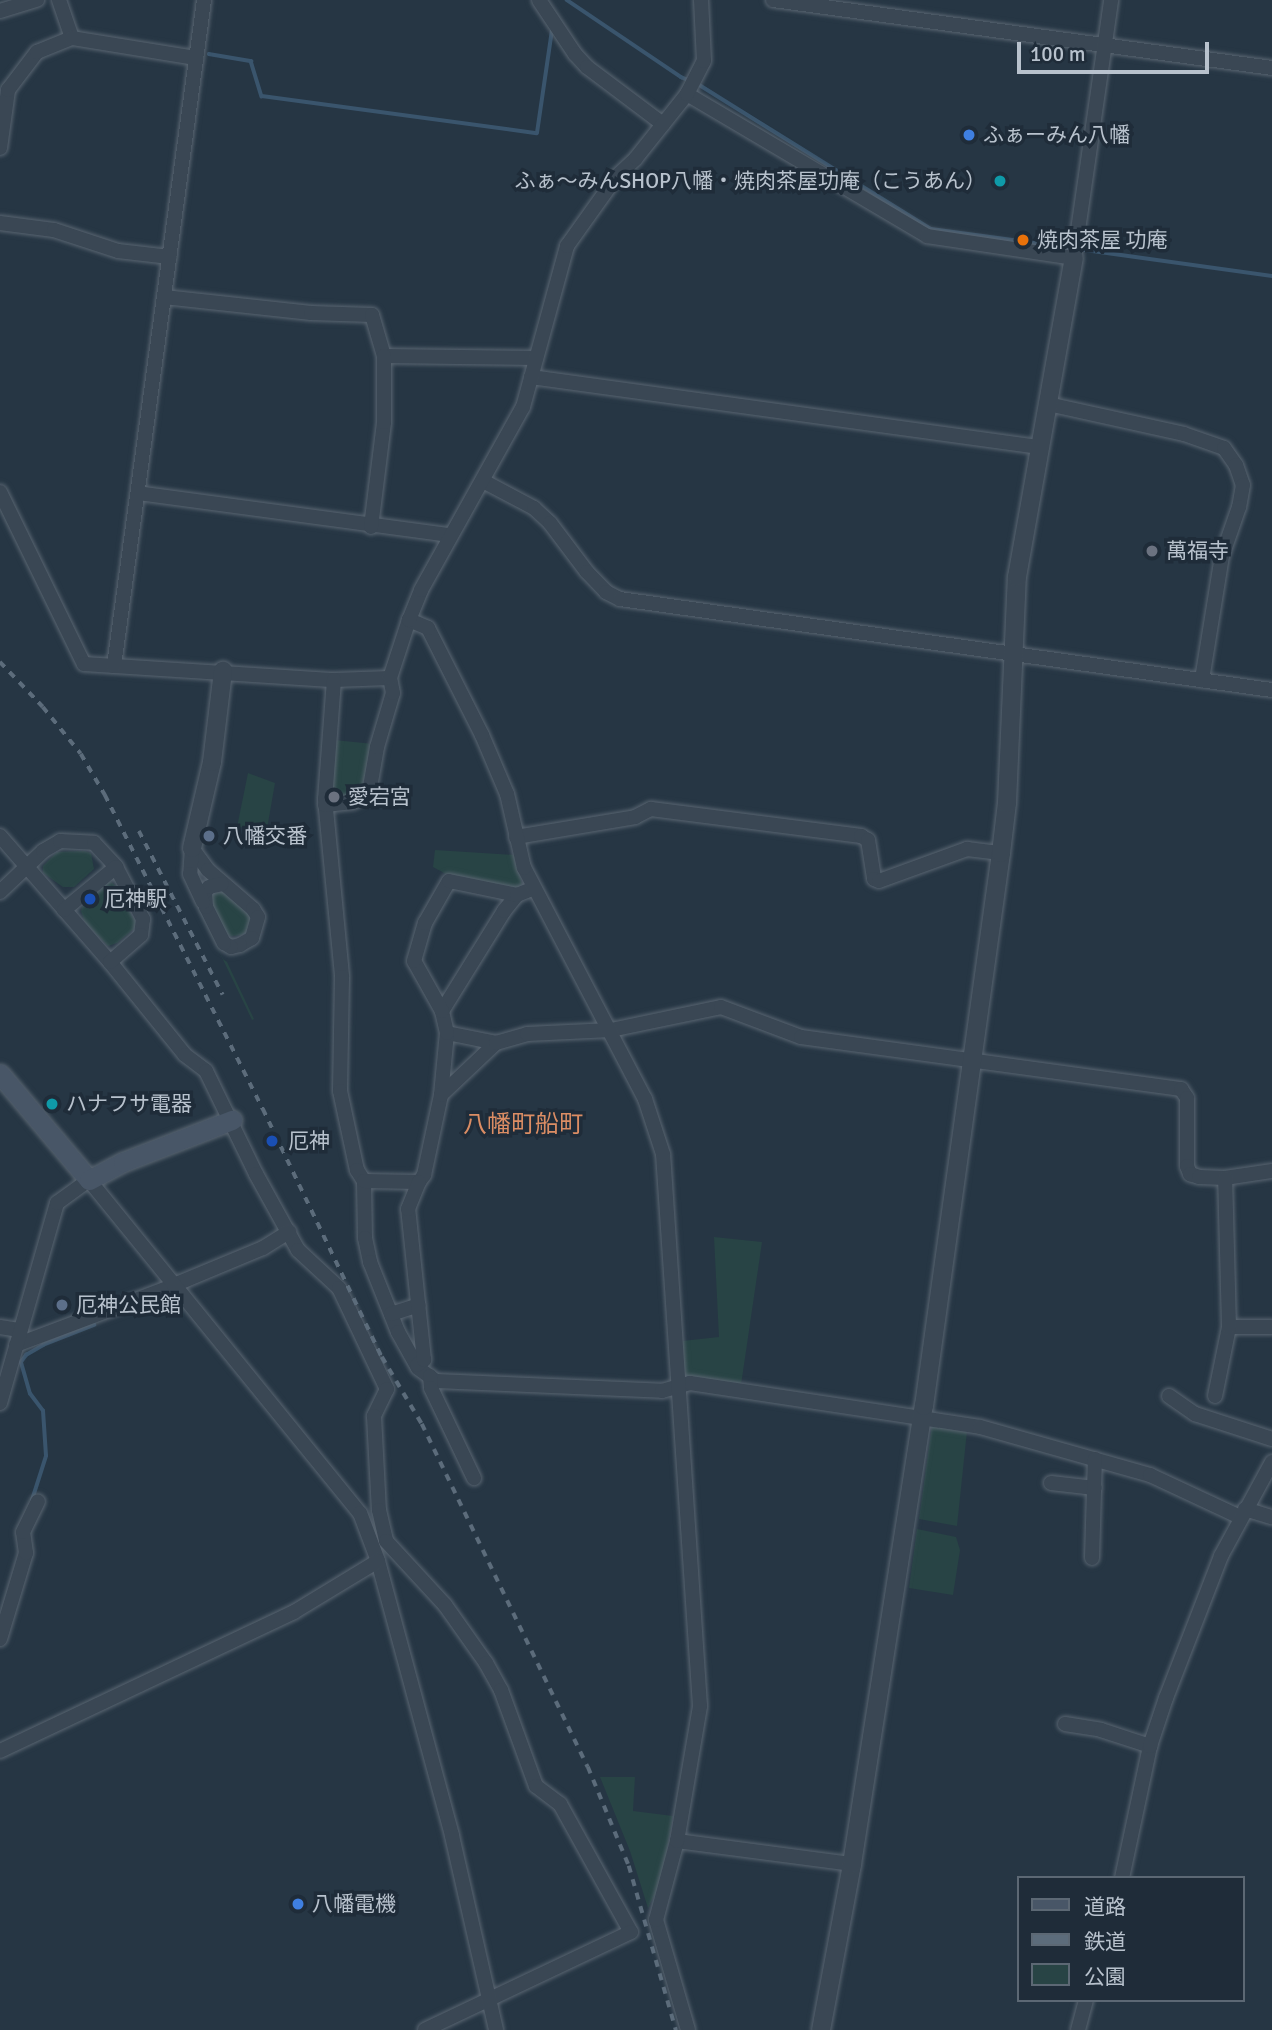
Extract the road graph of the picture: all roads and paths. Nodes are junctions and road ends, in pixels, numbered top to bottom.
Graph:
1 (37, 0) edge
2 (59, 0) edge
3 (204, 0) edge
4 (539, 0) edge
5 (701, 0) edge
6 (773, 0) edge
7 (1111, 0) edge
8 (0, 11) edge
9 (72, 38) junction
10 (1105, 45) junction
11 (196, 58) junction
12 (1272, 68) edge
13 (4, 91) edge
14 (687, 94) junction
15 (663, 124) junction
16 (0, 148) edge
17 (0, 223) edge
18 (170, 257) junction
19 (1074, 258) junction
20 (164, 297) junction
21 (384, 356) junction
22 (536, 358) junction
23 (531, 377) junction
24 (1048, 404) junction
25 (1040, 447) junction
26 (483, 481) junction
27 (0, 492) edge
28 (138, 493) junction
29 (371, 527) junction
30 (450, 535) junction
31 (409, 620) junction
32 (1012, 654) junction
33 (114, 666) junction
34 (223, 671) junction
35 (390, 678) junction
36 (334, 680) junction
37 (1202, 680) junction
38 (1272, 690) edge
39 (325, 805) junction
40 (0, 836) edge
41 (516, 837) junction
42 (192, 848) junction
43 (1001, 853) junction
44 (116, 867) junction
45 (27, 869) junction
46 (222, 884) junction
47 (534, 888) junction
48 (0, 892) edge
49 (517, 895) junction
50 (206, 907) junction
51 (64, 910) junction
52 (110, 962) junction
53 (442, 1011) junction
54 (611, 1030) junction
55 (447, 1033) junction
56 (496, 1043) junction
57 (972, 1061) junction
58 (0, 1074) edge
59 (441, 1095) junction
60 (232, 1120) junction
61 (1272, 1171) edge
62 (1225, 1178) junction
63 (89, 1180) junction
64 (364, 1181) junction
65 (419, 1182) junction
66 (289, 1231) junction
67 (174, 1285) junction
68 (419, 1305) junction
69 (391, 1314) junction
70 (0, 1327) edge
71 (1229, 1327) junction
72 (1272, 1327) edge
73 (20, 1330) junction
74 (16, 1345) junction
75 (417, 1366) junction
76 (430, 1376) junction
77 (677, 1387) junction
78 (1169, 1396) dead end
79 (1215, 1396) dead end
80 (0, 1402) edge
81 (922, 1417) junction
82 (1272, 1439) edge
83 (1095, 1459) junction
84 (1272, 1462) edge
85 (474, 1478) dead end
86 (1051, 1483) dead end
87 (1096, 1488) junction
88 (38, 1502) dead end
89 (1242, 1513) junction
90 (1272, 1517) edge
91 (379, 1543) junction
92 (1092, 1558) dead end
93 (378, 1561) junction
94 (0, 1639) edge
95 (1065, 1724) dead end
96 (1150, 1746) junction
97 (0, 1751) edge
98 (677, 1841) junction
99 (852, 1864) junction
100 (1122, 1876) edge
101 (490, 2001) junction
102 (1085, 2002) edge
103 (425, 2030) edge
104 (496, 2030) edge
105 (688, 2030) edge
106 (821, 2030) edge
107 (1078, 2030) edge

1 - 8 street
2 - 9 street
3 - 11 street
4 - 15 street
5 - 14 street
6 - 10 street
7 - 10 street
9 - 11 street
9 - 13 street
10 - 12 street
10 - 19 street
11 - 18 street
13 - 16 street
14 - 15 street
14 - 19 street
15 - 22 street
17 - 18 street
18 - 20 street
19 - 24 street
20 - 21 street
20 - 28 street
21 - 22 street
21 - 29 street
22 - 23 street
23 - 25 street
23 - 26 street
24 - 25 street
24 - 37 street
25 - 32 street
26 - 30 street
26 - 32 street
27 - 33 street
28 - 29 street
28 - 33 street
29 - 30 street
30 - 31 street
31 - 35 street
31 - 41 street
32 - 37 street
32 - 43 street
33 - 34 street
34 - 36 street
34 - 42 street
35 - 36 street
35 - 39 street
36 - 39 street
37 - 38 street
39 - 64 street
40 - 45 street
41 - 43 street
41 - 47 street
42 - 46 street
42 - 50 street
43 - 57 street
44 - 45 street
44 - 51 street
44 - 52 street
45 - 48 street
45 - 51 street
46 - 50 street
46 - 50 street
47 - 49 street
47 - 54 street
49 - 53 street
49 - 53 street
51 - 52 street
52 - 60 street
53 - 55 street
54 - 56 street
54 - 57 street
54 - 77 street
55 - 56 street
55 - 59 street
56 - 59 street
57 - 62 street
57 - 81 street
58 - 63 main road
59 - 65 street
60 - 63 main road
60 - 66 street
61 - 62 street
62 - 71 street
63 - 67 street
63 - 73 street
64 - 65 street
64 - 69 street
65 - 68 street
66 - 67 street
66 - 91 street
67 - 74 street
67 - 91 street
68 - 69 street
68 - 75 street
69 - 75 street
70 - 73 street
71 - 72 street
71 - 79 street
73 - 74 street
74 - 80 street
75 - 76 street
76 - 77 street
76 - 85 street
77 - 81 street
77 - 98 street
78 - 82 street
81 - 83 street
81 - 99 street
83 - 87 street
83 - 89 street
84 - 89 street
86 - 87 street
87 - 92 street
88 - 94 street
89 - 90 street
89 - 96 street
91 - 93 street
91 - 101 street
93 - 97 street
93 - 101 street
95 - 96 street
96 - 100 street
98 - 99 street
98 - 105 street
99 - 106 street
101 - 103 street
101 - 104 street
102 - 107 street

